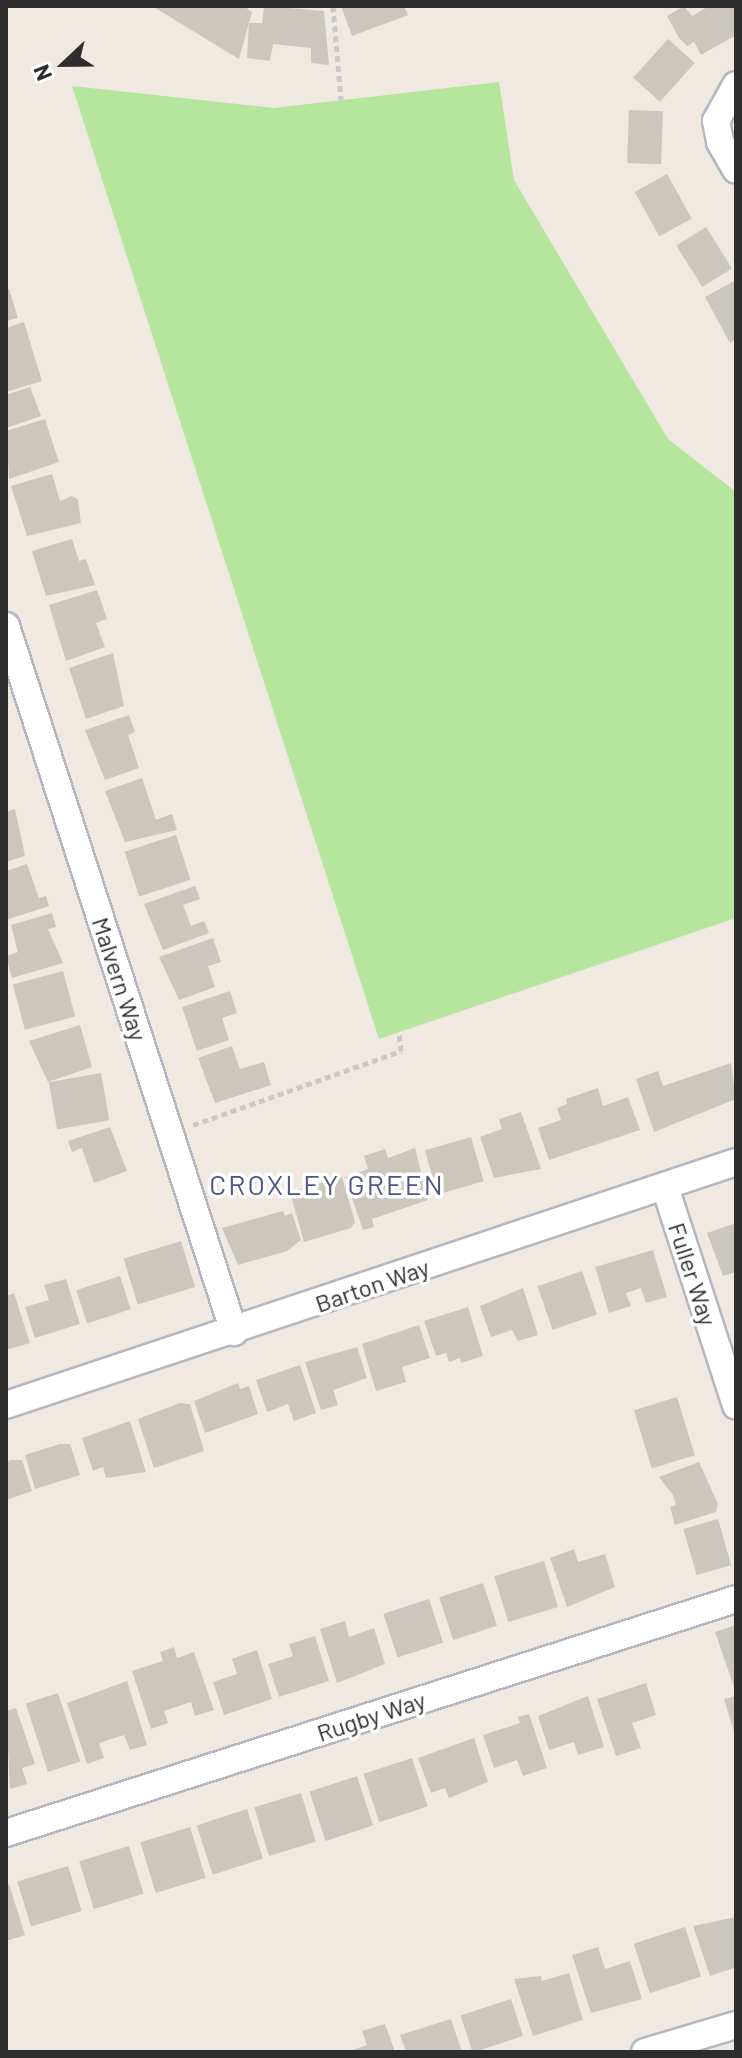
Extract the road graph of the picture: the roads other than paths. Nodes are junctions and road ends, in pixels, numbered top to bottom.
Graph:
1 (736, 85) edge
2 (736, 170) edge
3 (6, 626) edge
4 (736, 1162) edge
5 (665, 1187) junction
6 (234, 1332) junction
7 (6, 1405) edge
8 (736, 1406) edge
9 (736, 1599) edge
10 (6, 1833) edge
11 (736, 2025) edge
12 (645, 2052) edge

1 - 2 street
3 - 6 street, Malvern Way
4 - 5 street, Barton Way
5 - 6 street, Barton Way
5 - 8 street, Fuller Way
6 - 7 street, Barton Way
9 - 10 street, Rugby Way
11 - 12 street

